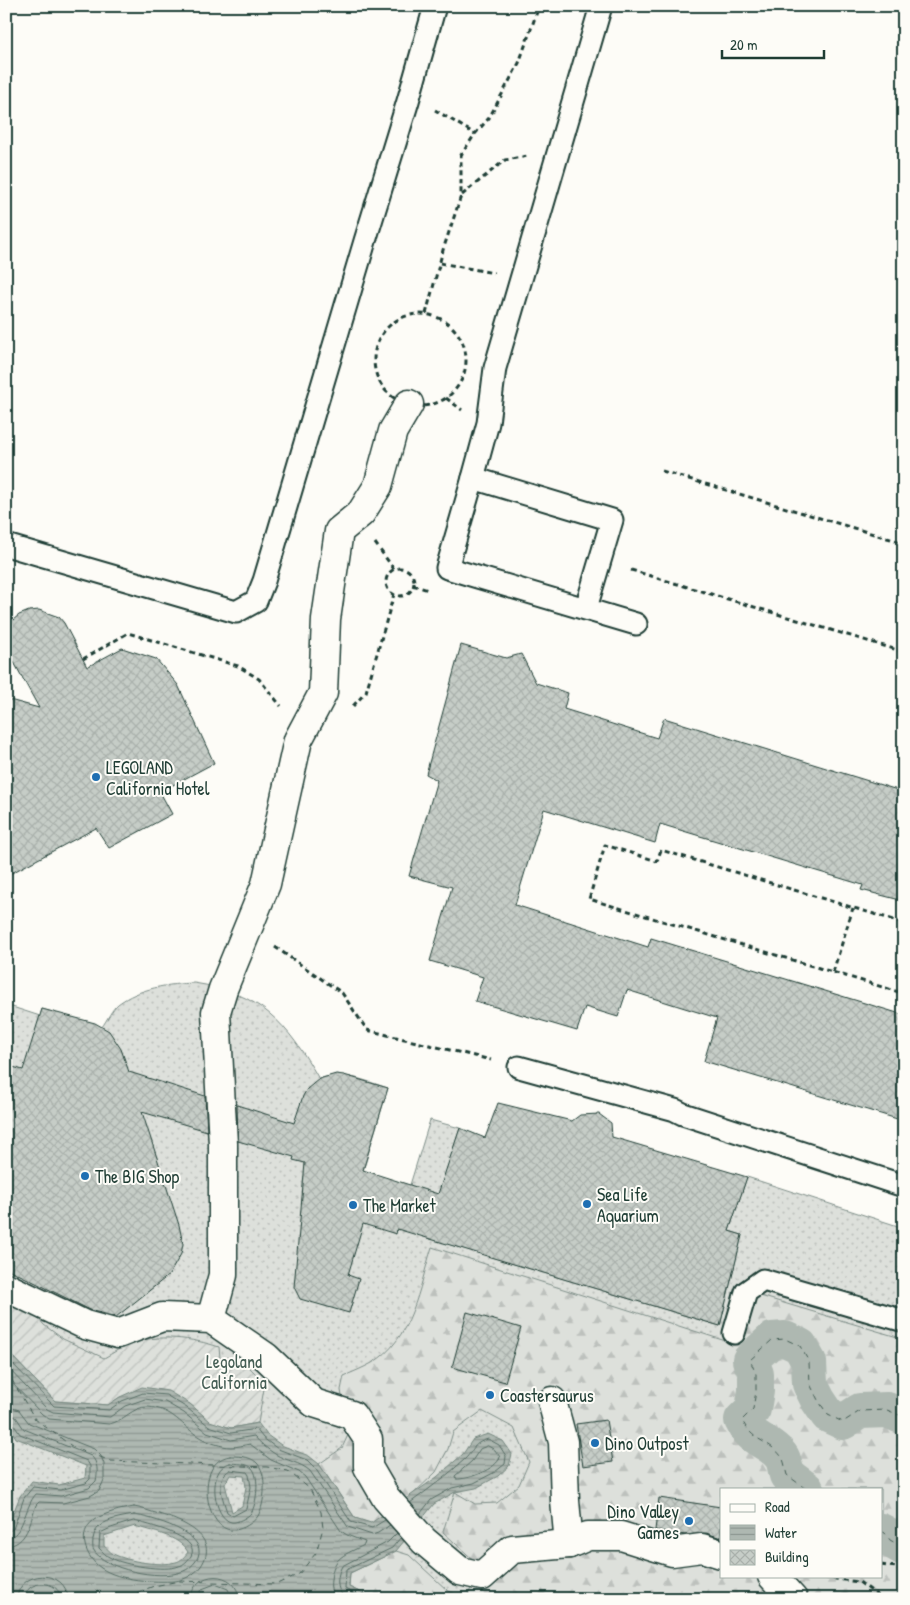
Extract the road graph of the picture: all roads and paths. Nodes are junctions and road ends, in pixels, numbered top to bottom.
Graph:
1 (435, 6) edge
2 (539, 6) edge
3 (601, 6) edge
4 (408, 100) junction
5 (475, 134) junction
6 (559, 150) junction
7 (461, 196) junction
8 (440, 263) junction
9 (498, 274) dead end
10 (426, 314) junction
11 (409, 404) junction
12 (662, 471) dead end
13 (472, 478) junction
14 (904, 543) edge
15 (6, 545) edge
16 (631, 570) dead end
17 (394, 594) junction
18 (586, 608) junction
19 (636, 624) dead end
20 (904, 652) edge
21 (83, 659) dead end
22 (347, 712) dead end
23 (298, 740) junction
24 (854, 908) junction
25 (904, 923) edge
26 (248, 928) junction
27 (833, 972) junction
28 (904, 977) edge
29 (902, 993) edge
30 (519, 1067) joint
31 (904, 1186) edge
32 (6, 1287) edge
33 (211, 1318) junction
34 (904, 1321) edge
35 (734, 1333) dead end
36 (552, 1401) dead end
37 (569, 1544) junction
38 (720, 1554) edge
39 (882, 1566) edge
40 (904, 1568) edge
41 (815, 1578) edge
42 (834, 1578) edge
43 (782, 1587) edge
44 (904, 1590) edge
45 (883, 1599) edge
46 (902, 1599) edge

1 - 4 lane
2 - 5 path
3 - 6 lane
4 - 5 path
4 - 15 lane
5 - 7 path
6 - 7 path
6 - 13 lane
7 - 8 path
8 - 9 path
8 - 10 path
10 - 11 path
10 - 11 path
11 - 23 street
12 - 14 path
13 - 18 lane
13 - 18 lane
16 - 20 path
17 - 17 path
17 - 22 path
18 - 19 lane
21 - 23 path
23 - 26 street
24 - 25 path
24 - 27 path
24 - 27 path
26 - 30 path
26 - 33 street
27 - 29 path
28 - 29 path
30 - 31 lane
32 - 33 street
33 - 37 street
34 - 35 lane
36 - 37 street
37 - 38 street
39 - 40 path
41 - 43 path
42 - 45 path
44 - 46 path

